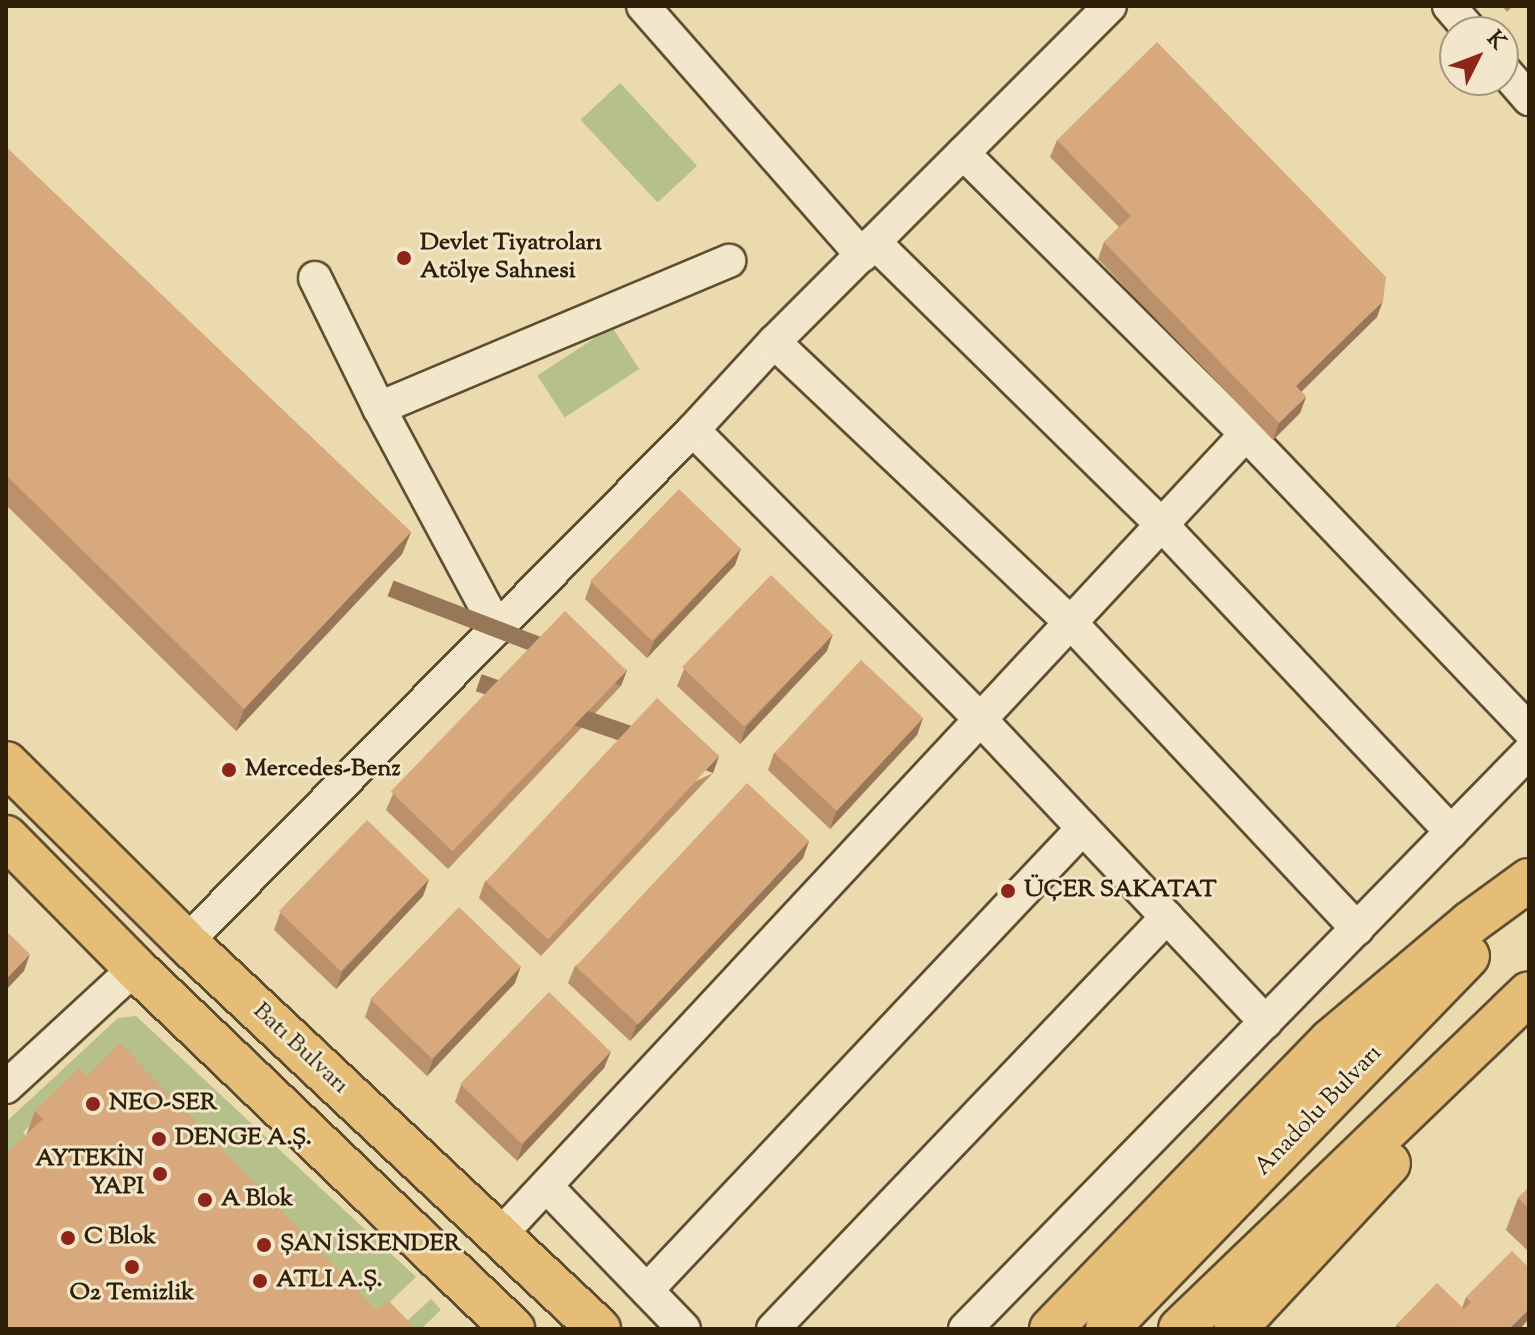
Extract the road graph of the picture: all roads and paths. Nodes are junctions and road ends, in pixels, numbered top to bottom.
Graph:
1 (643, 6) edge
2 (1110, 6) edge
3 (963, 153) junction
4 (868, 249) junction
5 (729, 261) dead end
6 (315, 278) dead end
7 (774, 342) junction
8 (379, 408) junction
9 (693, 430) junction
10 (1246, 434) junction
11 (1162, 525) junction
12 (1071, 623) junction
13 (497, 628) junction
14 (981, 720) junction
15 (1529, 730) edge
16 (1529, 752) edge
17 (6, 763) edge
18 (1083, 828) junction
19 (1451, 832) junction
20 (6, 837) edge
21 (1529, 880) edge
22 (1529, 891) edge
23 (1167, 917) junction
24 (1357, 929) junction
25 (186, 942) junction
26 (135, 968) junction
27 (1529, 993) edge
28 (1266, 1022) junction
29 (1491, 1028) junction
30 (6, 1087) edge
31 (547, 1187) junction
32 (499, 1236) junction
33 (647, 1290) junction
34 (513, 1329) edge
35 (599, 1329) edge
36 (684, 1329) edge
37 (773, 1329) edge
38 (965, 1329) edge
39 (1051, 1329) edge
40 (1107, 1329) edge
41 (1180, 1329) edge
42 (1235, 1329) edge

1 - 4 street
2 - 3 street
3 - 4 street
3 - 10 street
4 - 7 street
4 - 11 street
5 - 8 street
6 - 8 street
7 - 9 street
7 - 12 street
8 - 13 street
9 - 13 street
9 - 14 street
10 - 11 street
10 - 15 street
11 - 12 street
11 - 19 street
12 - 14 street
12 - 24 street
13 - 25 street
14 - 18 street
14 - 31 street
16 - 19 street
17 - 25 main road, Batı Bulvarı
18 - 23 street
18 - 33 street
19 - 24 street
20 - 26 main road
21 - 39 main road
22 - 40 main road, Anadolu Bulvarı
23 - 28 street
23 - 37 street
24 - 28 street
25 - 32 main road, Batı Bulvarı
26 - 30 street
26 - 34 main road
27 - 29 main road
28 - 38 street
29 - 41 main road
29 - 42 main road
31 - 32 street
31 - 33 street
32 - 35 main road, Batı Bulvarı
33 - 36 street

